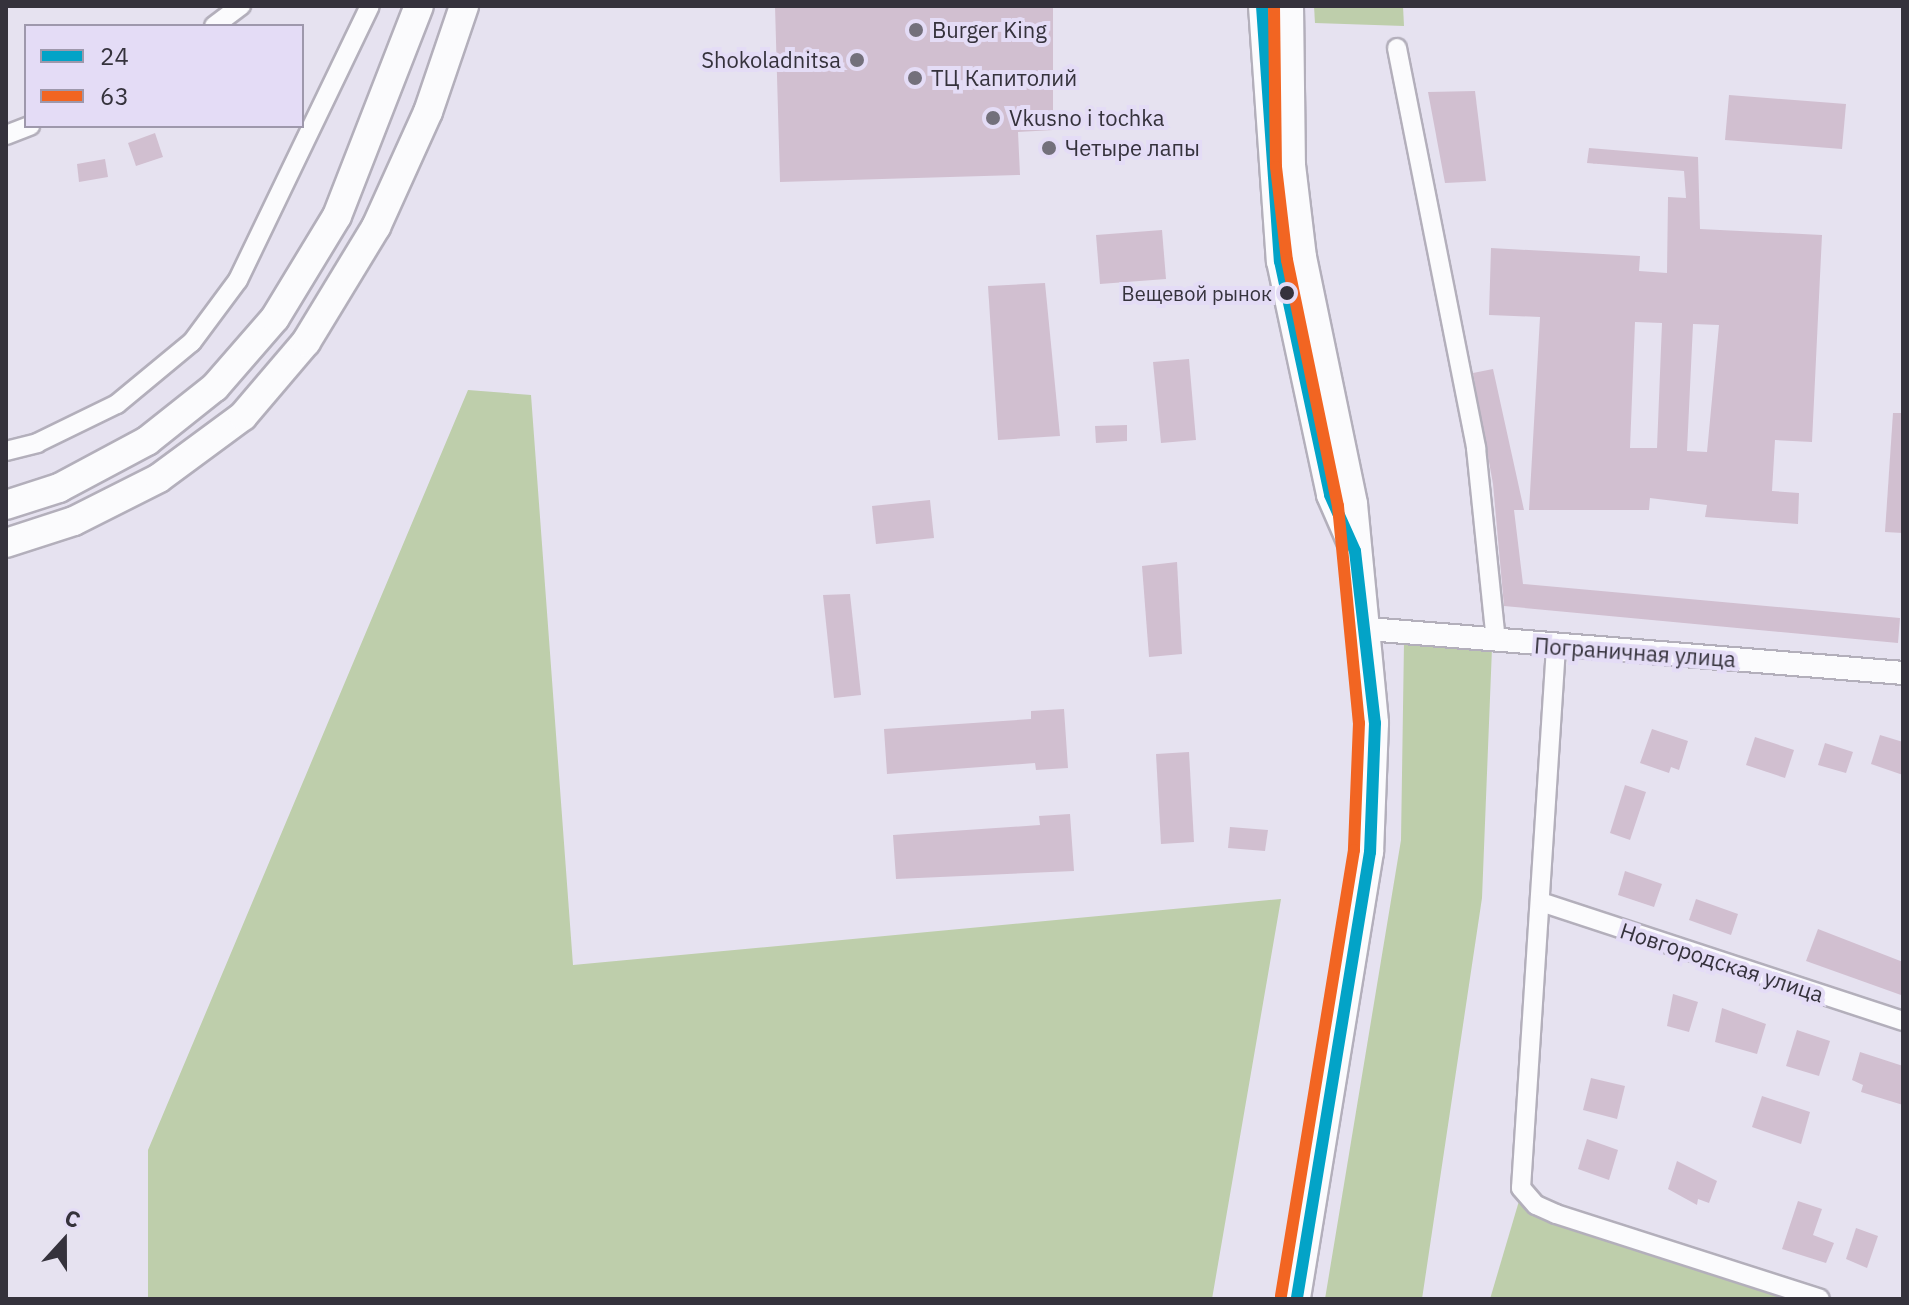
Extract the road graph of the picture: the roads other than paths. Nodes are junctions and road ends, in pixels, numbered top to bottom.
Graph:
1 (241, 6) edge
2 (370, 6) edge
3 (419, 6) edge
4 (464, 6) edge
5 (1262, 6) edge
6 (1290, 6) edge
7 (217, 24) edge
8 (1397, 48) dead end
9 (6, 451) edge
10 (6, 505) edge
11 (6, 543) edge
12 (1355, 551) junction
13 (1368, 629) junction
14 (1496, 641) junction
15 (1556, 647) junction
16 (1903, 673) edge
17 (1541, 902) junction
18 (1903, 1021) edge
19 (1297, 1299) edge
20 (1820, 1299) edge

1 - 7 street
2 - 9 street
3 - 10 main road
4 - 11 main road
5 - 12 main road
6 - 12 main road
8 - 14 street
12 - 13 main road
13 - 14 street, Пограничная улица
13 - 19 main road
14 - 15 street, Пограничная улица
15 - 16 street, Пограничная улица
15 - 17 street
17 - 18 street, Новгородская улица
17 - 20 street

